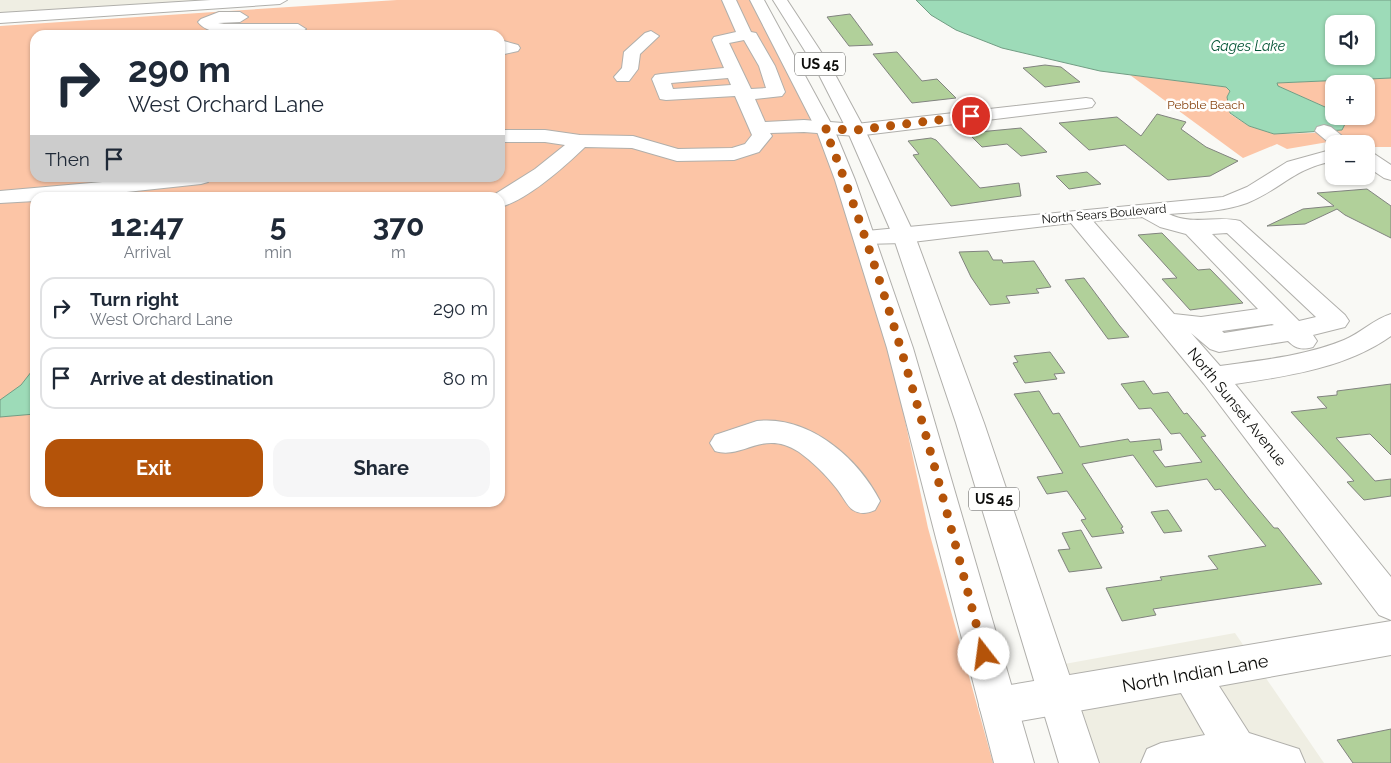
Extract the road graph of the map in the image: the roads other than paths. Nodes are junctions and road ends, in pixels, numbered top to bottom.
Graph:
1 (280, 0) edge
2 (729, 0) edge
3 (757, 0) edge
4 (780, 0) edge
5 (267, 16) dead end
6 (0, 18) edge
7 (120, 21) dead end
8 (298, 29) dead end
9 (194, 30) dead end
10 (745, 35) junction
11 (651, 36) dead end
12 (505, 46) edge
13 (505, 49) edge
14 (623, 77) dead end
15 (739, 83) junction
16 (1086, 103) dead end
17 (825, 129) junction
18 (856, 130) junction
19 (1324, 131) dead end
20 (761, 132) junction
21 (1330, 135) edge
22 (505, 136) edge
23 (572, 139) junction
24 (1375, 152) edge
25 (1391, 152) edge
26 (505, 153) edge
27 (1325, 157) edge
28 (1375, 163) edge
29 (1391, 174) edge
30 (164, 182) edge
31 (62, 192) edge
32 (30, 195) edge
33 (0, 197) edge
34 (505, 198) edge
35 (1146, 210) junction
36 (1077, 216) junction
37 (1194, 229) junction
38 (904, 236) junction
39 (864, 237) junction
40 (1167, 321) junction
41 (1285, 323) junction
42 (1391, 323) edge
43 (1322, 357) junction
44 (1214, 377) junction
45 (725, 443) dead end
46 (864, 501) dead end
47 (1391, 604) edge
48 (1391, 638) edge
49 (1190, 673) junction
50 (1057, 697) junction
51 (998, 706) junction
52 (1236, 749) junction
53 (1014, 763) edge
54 (1080, 763) edge
55 (1161, 763) edge
56 (1285, 763) edge

1 - 6 street
2 - 10 street
3 - 17 street, US 45
4 - 18 street, US 45
5 - 8 street
7 - 9 street
10 - 15 street
10 - 15 street
11 - 14 street
12 - 13 street
15 - 20 street
16 - 18 street
17 - 18 street
17 - 20 street
17 - 39 street, US 45
18 - 38 street, US 45
19 - 21 street
20 - 23 street
22 - 23 street
23 - 26 street
23 - 34 street
24 - 25 street
27 - 35 street, North Sears Boulevard
28 - 29 street
30 - 31 street
32 - 33 street
35 - 36 street, North Sears Boulevard
35 - 37 street
36 - 38 street, North Sears Boulevard
36 - 40 street, North Sunset Avenue
37 - 41 street
37 - 41 street
38 - 39 street, North Sears Boulevard
38 - 50 street, US 45
39 - 51 street, US 45
40 - 41 street
40 - 44 street, North Sunset Avenue
41 - 43 street
42 - 43 street
43 - 44 street
44 - 47 street, North Sunset Avenue
45 - 46 street
48 - 49 street, North Indian Lane
49 - 50 street, North Indian Lane
49 - 52 street
50 - 51 street, North Indian Lane
50 - 54 street, US 45
51 - 53 street, US 45
52 - 55 street
52 - 56 street

